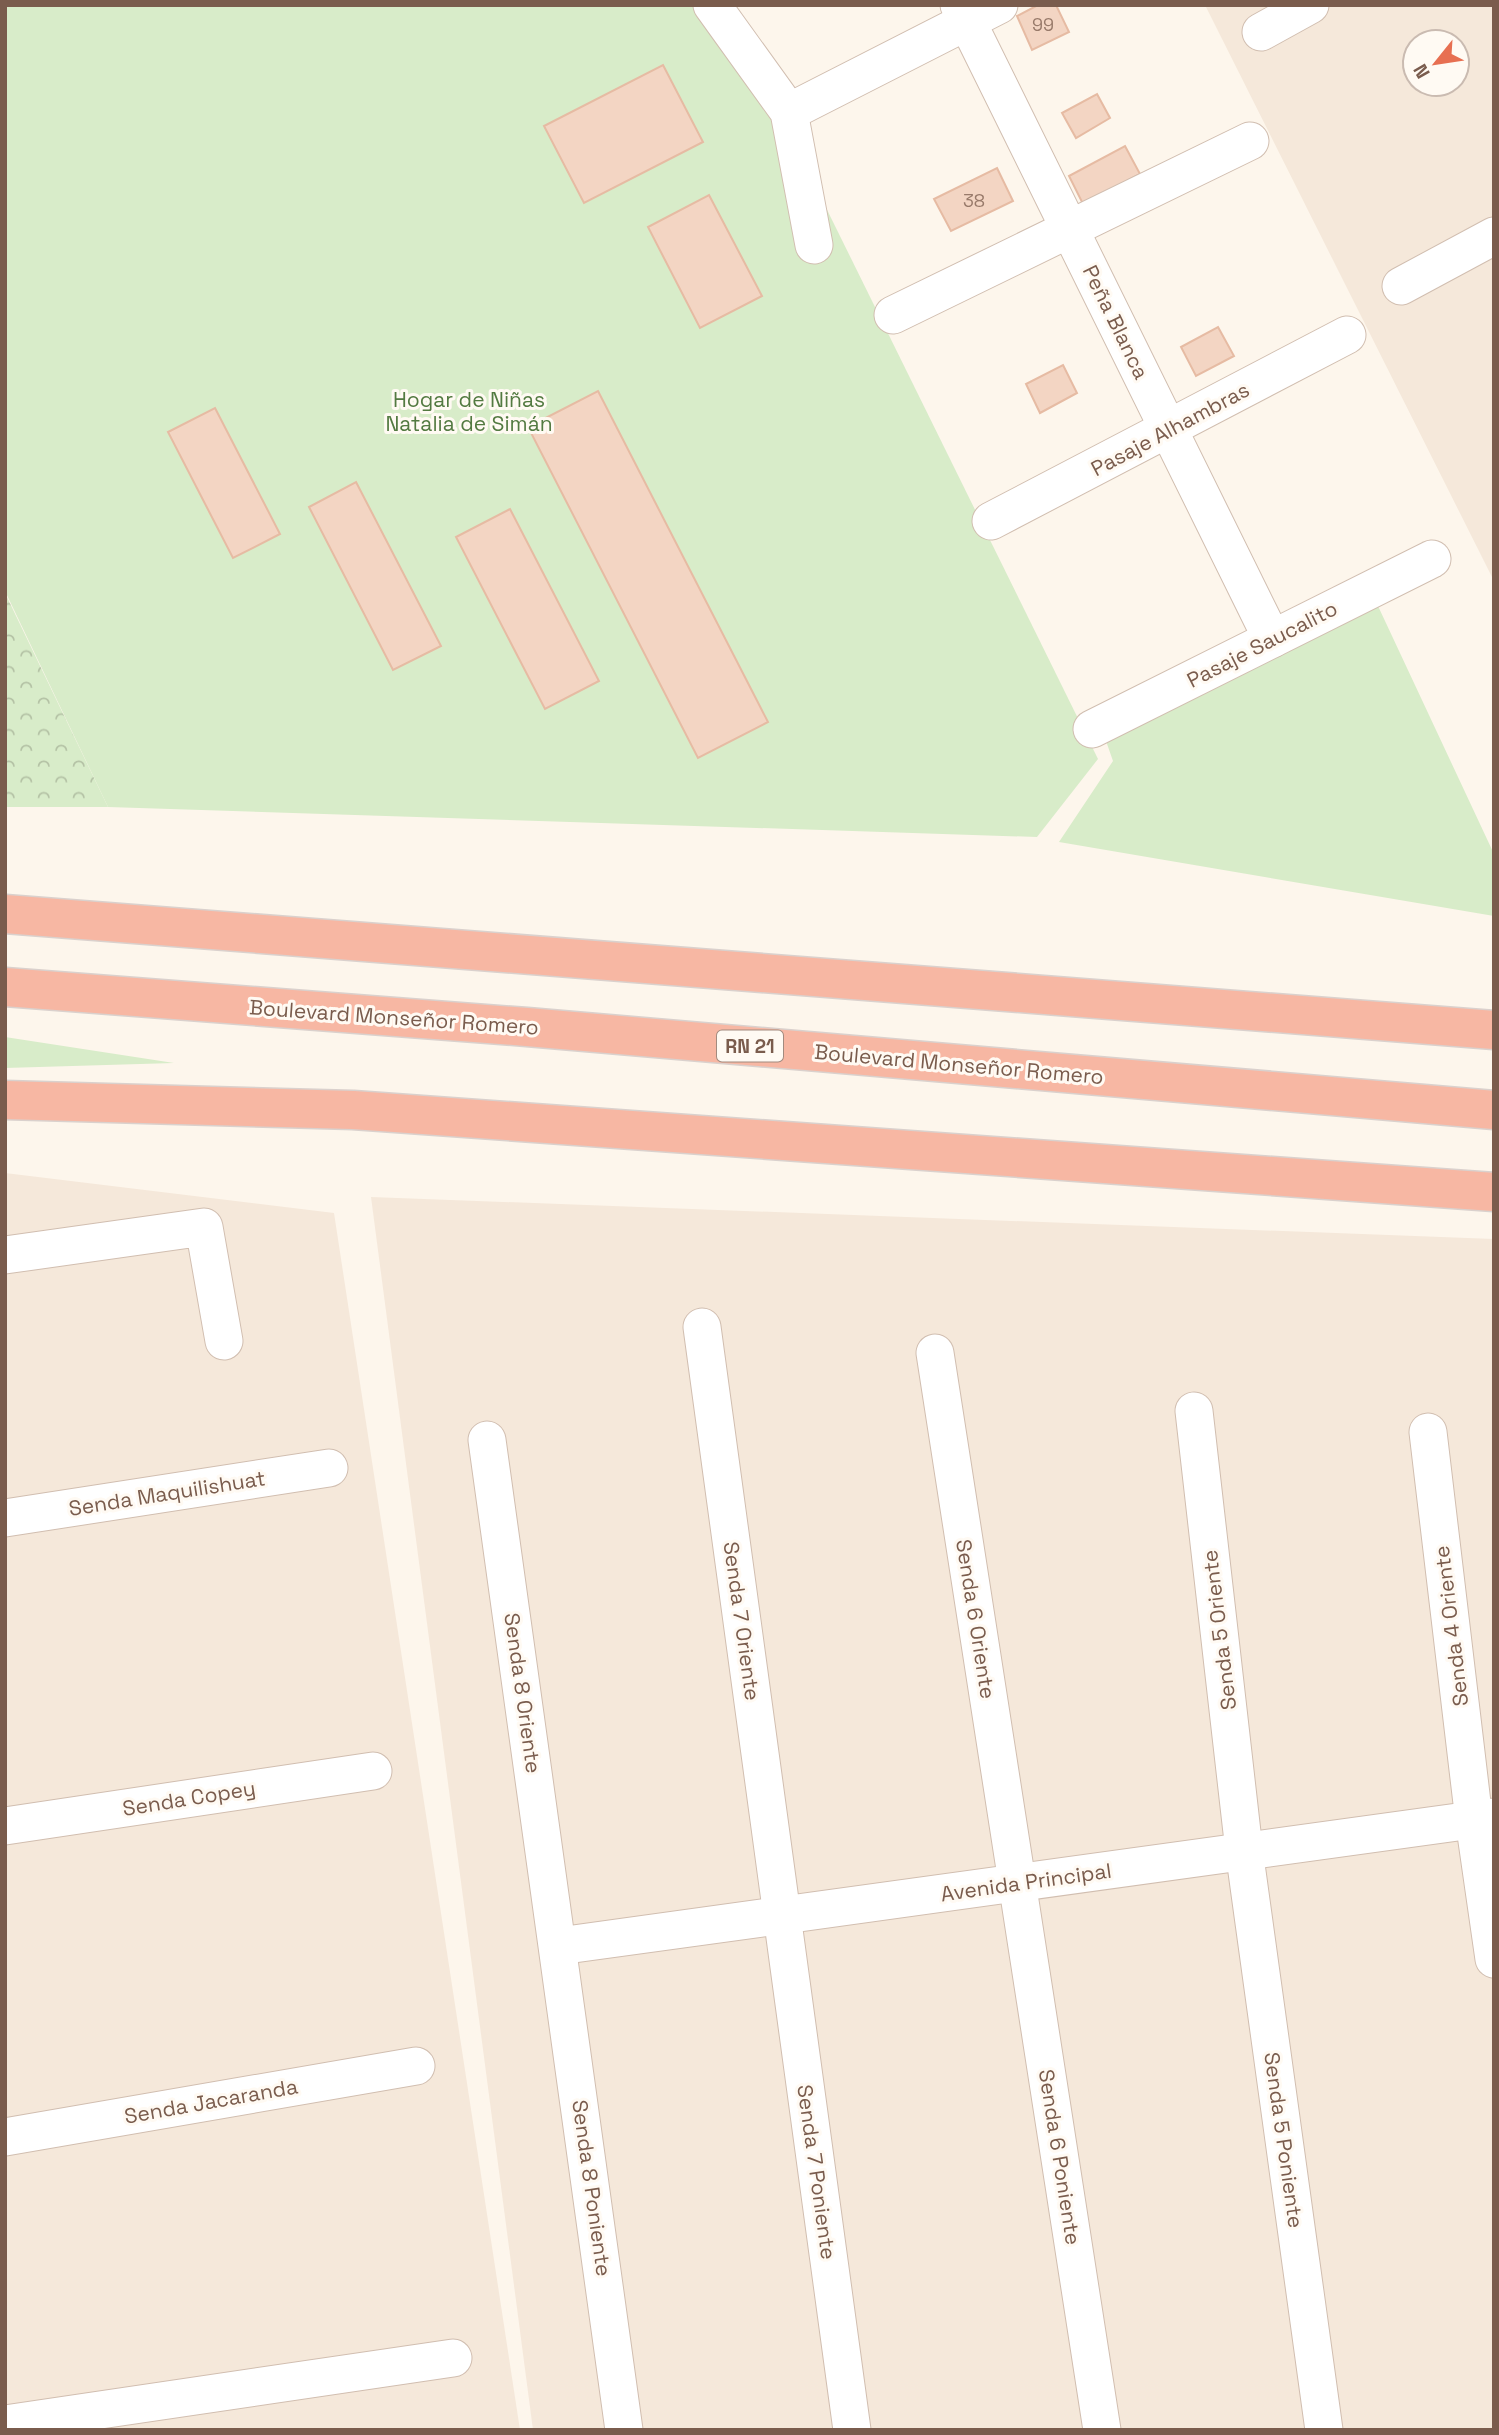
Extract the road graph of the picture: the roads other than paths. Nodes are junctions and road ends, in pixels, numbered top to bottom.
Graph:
1 (712, 5) edge
2 (1310, 5) edge
3 (975, 10) edge
4 (1261, 32) dead end
5 (789, 112) junction
6 (1250, 141) dead end
7 (1069, 229) junction
8 (1494, 236) edge
9 (814, 245) dead end
10 (1401, 286) dead end
11 (892, 315) dead end
12 (1347, 335) dead end
13 (1170, 430) junction
14 (991, 521) dead end
15 (1432, 559) dead end
16 (1272, 639) junction
17 (1092, 729) dead end
18 (5, 914) edge
19 (5, 987) edge
20 (1494, 1030) edge
21 (5, 1100) edge
22 (1494, 1110) edge
23 (1494, 1192) edge
24 (5, 1255) edge
25 (702, 1327) dead end
26 (224, 1341) dead end
27 (934, 1353) dead end
28 (1194, 1411) dead end
29 (1427, 1433) dead end
30 (487, 1440) dead end
31 (329, 1468) dead end
32 (5, 1518) edge
33 (373, 1771) dead end
34 (1484, 1818) edge
35 (5, 1826) edge
36 (1244, 1850) junction
37 (1017, 1884) junction
38 (782, 1915) junction
39 (559, 1946) junction
40 (1494, 1959) edge
41 (416, 2066) dead end
42 (5, 2137) edge
43 (453, 2358) dead end
44 (5, 2424) edge
45 (624, 2430) edge
46 (852, 2430) edge
47 (1102, 2430) edge
48 (1324, 2430) edge

1 - 5 street
2 - 4 street
3 - 5 street
3 - 7 street, Peña Blanca
5 - 9 street
6 - 7 street
7 - 11 street
7 - 13 street, Peña Blanca
8 - 10 street
12 - 13 street, Pasaje Alhambras
13 - 14 street, Pasaje Alhambras
13 - 16 street, Peña Blanca
15 - 16 street, Pasaje Saucalito
16 - 17 street, Pasaje Saucalito
18 - 20 highway
19 - 22 highway, Boulevard Monseñor Romero / RN 21
21 - 23 highway
24 - 26 street
25 - 38 street, Senda 7 Oriente
27 - 37 street, Senda 6 Oriente
28 - 36 street, Senda 5 Oriente
29 - 34 street, Senda 4 Oriente
30 - 39 street, Senda 8 Oriente
31 - 32 street, Senda Maquilishuat
33 - 35 street, Senda Copey
34 - 36 street, Avenida Principal
34 - 40 street, Senda 4 Oriente
36 - 37 street, Avenida Principal
36 - 48 street, Senda 5 Poniente
37 - 38 street, Avenida Principal
37 - 47 street, Senda 6 Poniente
38 - 39 street, Avenida Principal
38 - 46 street, Senda 7 Poniente
39 - 45 street, Senda 8 Poniente
41 - 42 street, Senda Jacaranda
43 - 44 street

